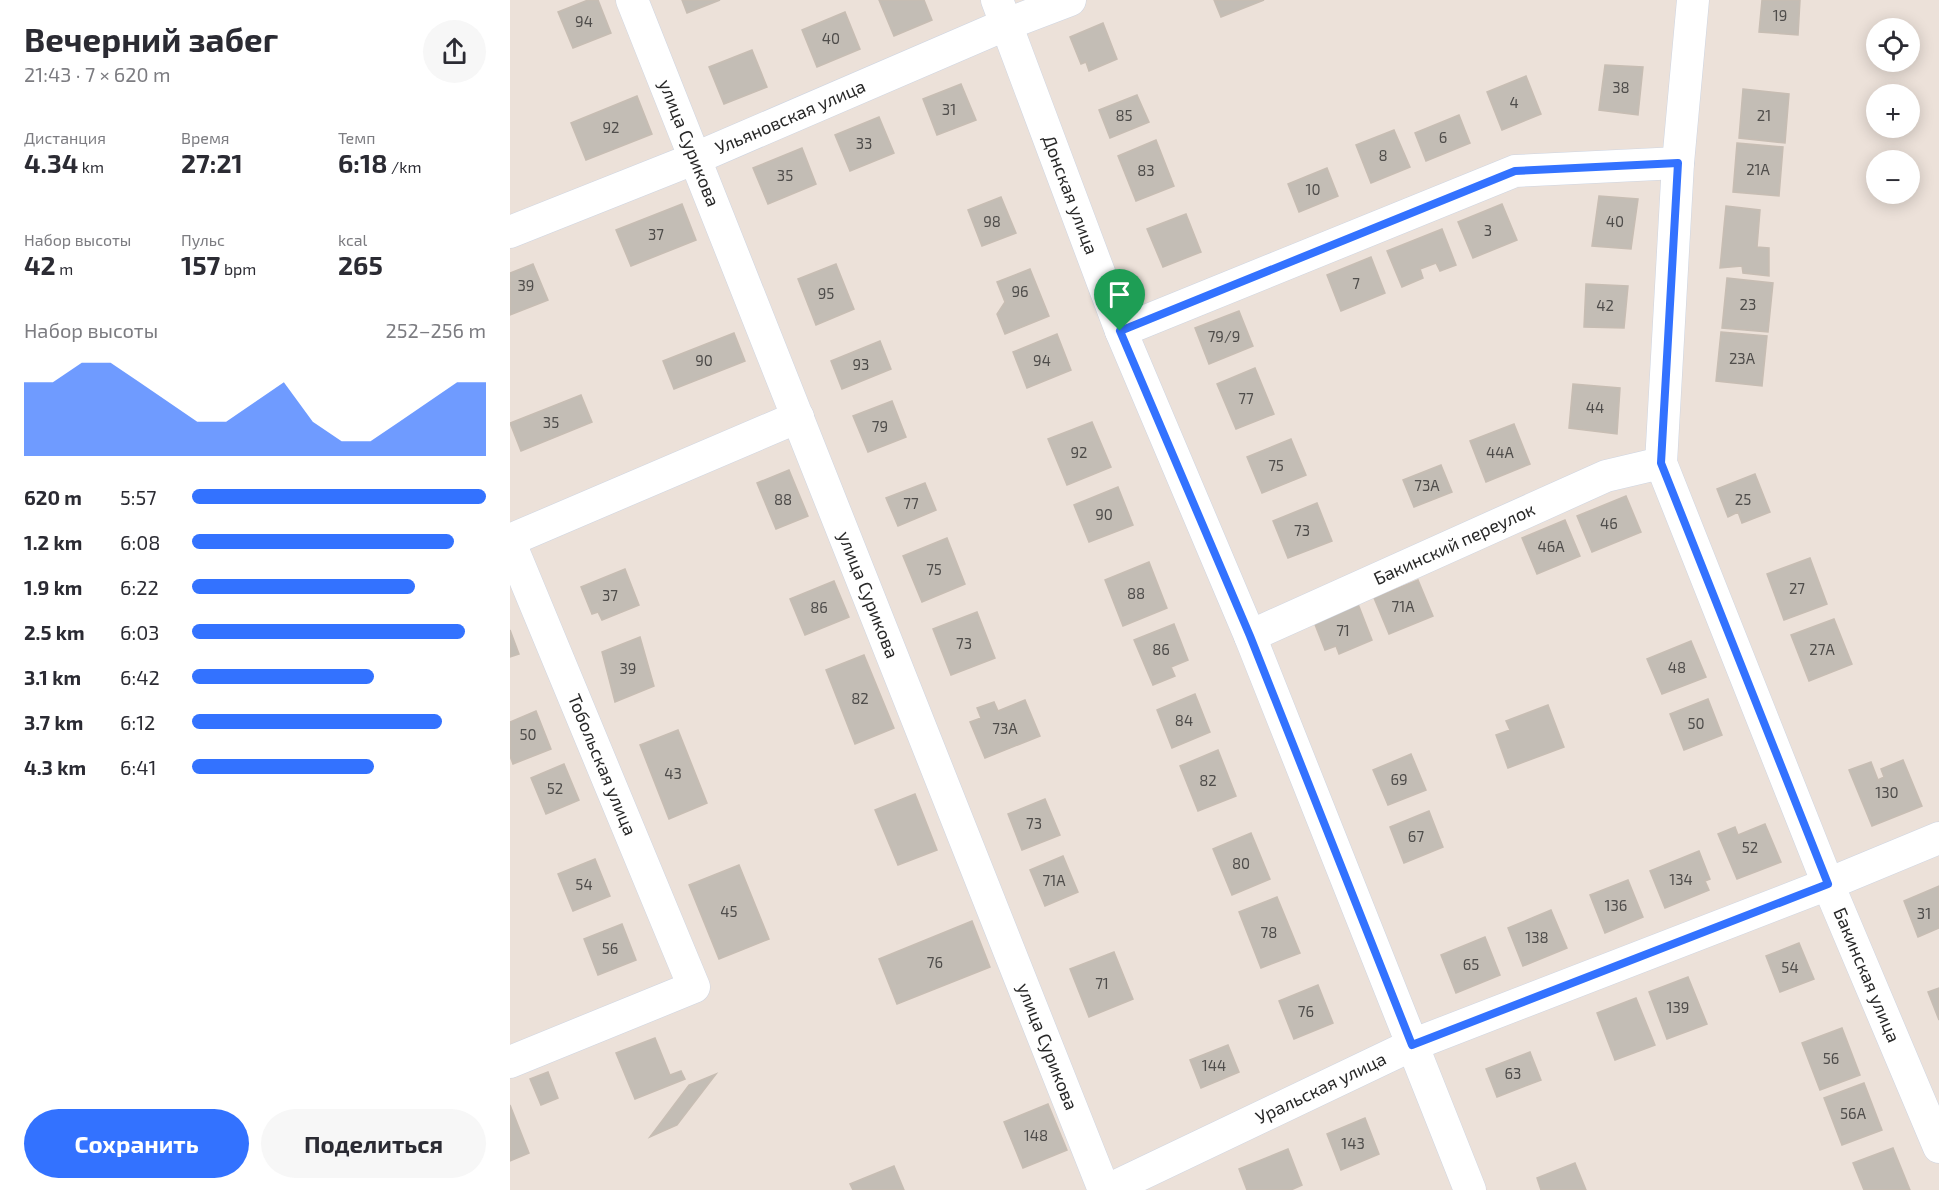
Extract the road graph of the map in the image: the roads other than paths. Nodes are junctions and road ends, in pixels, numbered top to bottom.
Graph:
1 (632, 0) edge
2 (1070, 0) edge
3 (1693, 0) edge
4 (1002, 12) edge
5 (696, 158) junction
6 (1678, 163) junction
7 (510, 232) edge
8 (1120, 331) junction
9 (798, 417) junction
10 (1661, 463) junction
11 (510, 541) edge
12 (1250, 636) junction
13 (1939, 838) edge
14 (1828, 884) junction
15 (1412, 1045) junction
16 (510, 1062) edge
17 (1939, 1147) edge
18 (1106, 1190) edge
19 (1470, 1190) edge

1 - 5 street, улица Сурикова
2 - 4 street, Ульяновская улица
3 - 6 street, Бакинская улица
4 - 5 street, Ульяновская улица
4 - 8 street, Донская улица
5 - 7 street, Ульяновская улица
5 - 9 street, улица Сурикова
6 - 8 street
6 - 10 street, Бакинская улица
8 - 12 street, Донская улица
9 - 11 street
9 - 18 street, улица Сурикова
10 - 12 street, Бакинский переулок
10 - 14 street, Бакинская улица
11 - 16 street, Тобольская улица
12 - 15 street, Донская улица
13 - 14 street, Уральская улица
14 - 15 street, Уральская улица
14 - 17 street, Бакинская улица
15 - 18 street, Уральская улица
15 - 19 street, Донская улица

